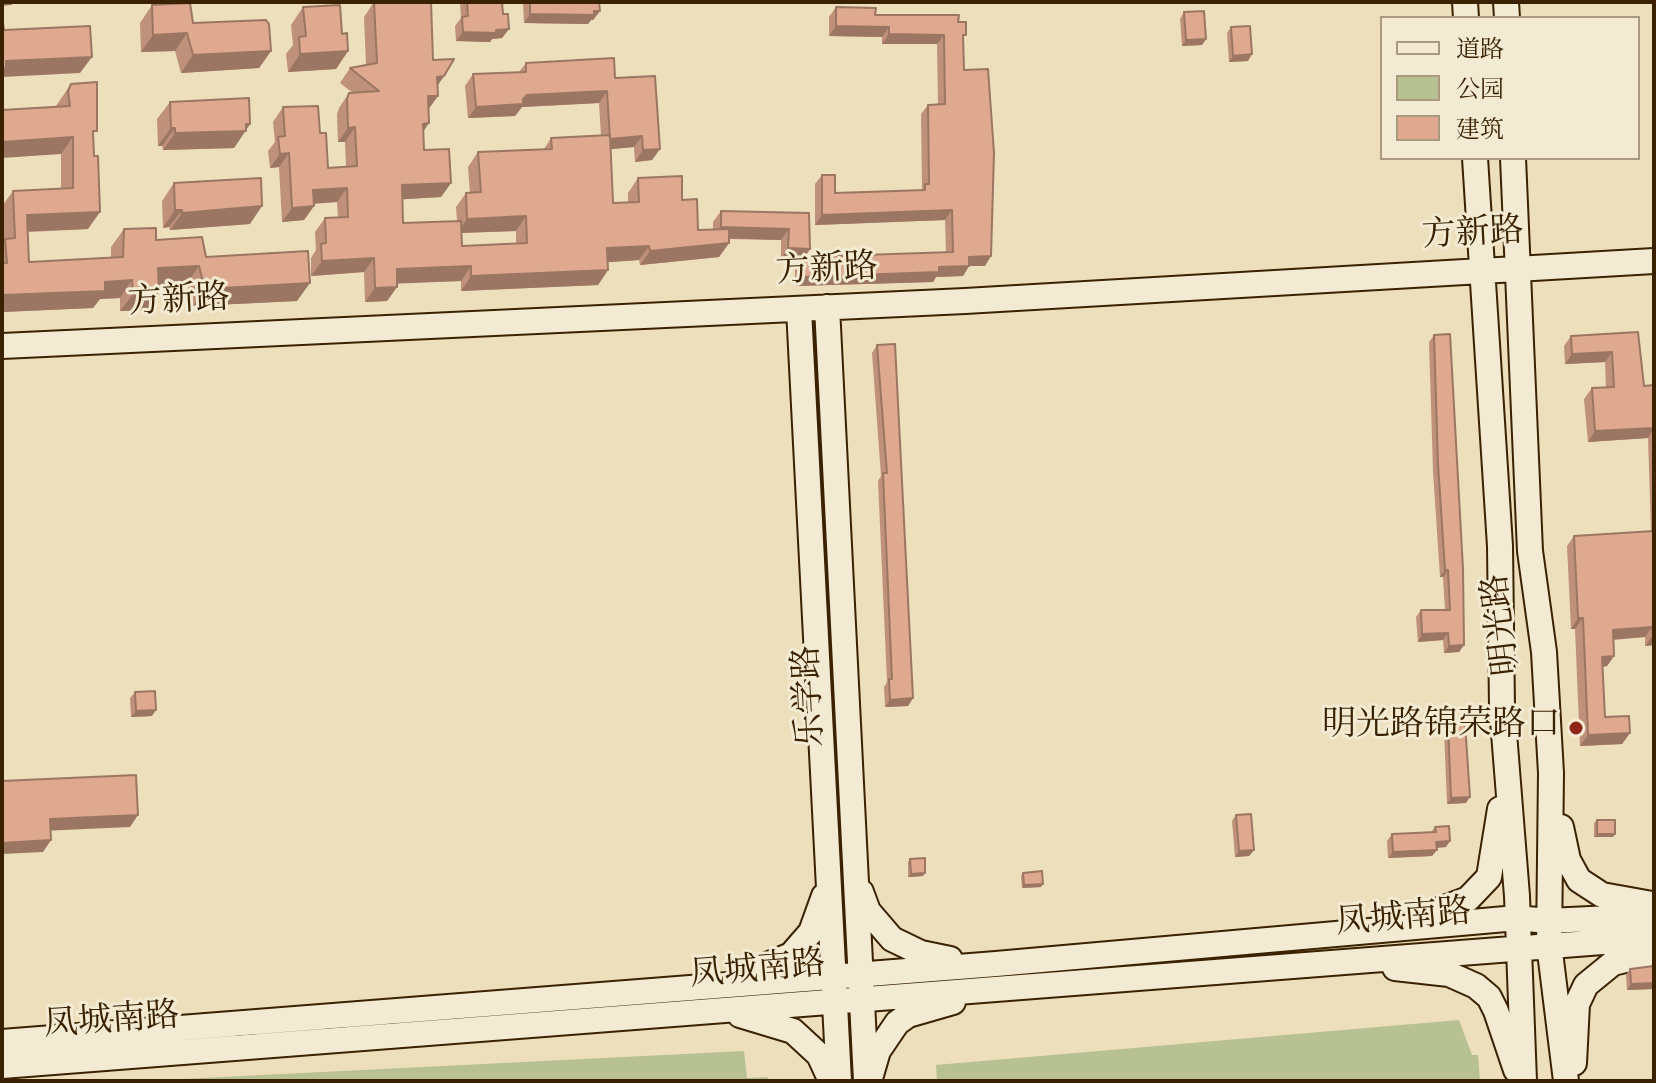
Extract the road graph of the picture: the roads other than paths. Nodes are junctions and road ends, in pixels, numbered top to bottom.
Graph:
1 (1475, 160) edge
2 (1513, 160) edge
3 (1654, 261) edge
4 (1518, 268) junction
5 (1481, 270) junction
6 (827, 307) junction
7 (799, 309) junction
8 (2, 346) edge
9 (1505, 767) junction
10 (1551, 773) junction
11 (828, 874) junction
12 (856, 874) junction
13 (1654, 904) edge
14 (1654, 916) edge
15 (1517, 918) junction
16 (1371, 931) junction
17 (1548, 933) junction
18 (1654, 938) edge
19 (1519, 946) junction
20 (1654, 953) edge
21 (1313, 963) junction
22 (997, 976) junction
23 (861, 986) junction
24 (834, 989) junction
25 (713, 998) junction
26 (2, 1042) edge
27 (2, 1066) edge
28 (831, 1081) edge
29 (839, 1081) edge
30 (868, 1081) edge
31 (1522, 1081) edge
32 (1566, 1081) edge
33 (1573, 1081) edge

1 - 5 street, 明光路
2 - 4 street, 明光路
3 - 4 street, 方新路
4 - 5 street, 方新路
4 - 10 street, 明光路
5 - 6 street, 方新路
5 - 9 street, 明光路
6 - 7 street, 方新路
6 - 12 street, 乐学路
7 - 8 street, 方新路
7 - 11 street, 乐学路
9 - 15 street, 明光路
9 - 16 street
10 - 13 street
10 - 17 street, 明光路
11 - 24 street, 乐学路
11 - 25 street
12 - 22 street
12 - 23 street, 乐学路
14 - 17 street
15 - 16 street, 凤城南路
15 - 17 street, 凤城南路
15 - 19 street, 明光路
16 - 22 street, 凤城南路
17 - 18 street
17 - 19 street, 凤城南路
17 - 32 street, 明光路
19 - 21 street, 凤城南路
19 - 31 street, 明光路
20 - 33 street
21 - 22 street, 凤城南路
21 - 31 street
22 - 23 street, 凤城南路
22 - 30 street
23 - 24 street, 凤城南路
23 - 30 street, 乐学路
24 - 25 street, 凤城南路
24 - 29 street, 乐学路
25 - 26 street, 凤城南路
25 - 27 street, 凤城南路
25 - 28 street

